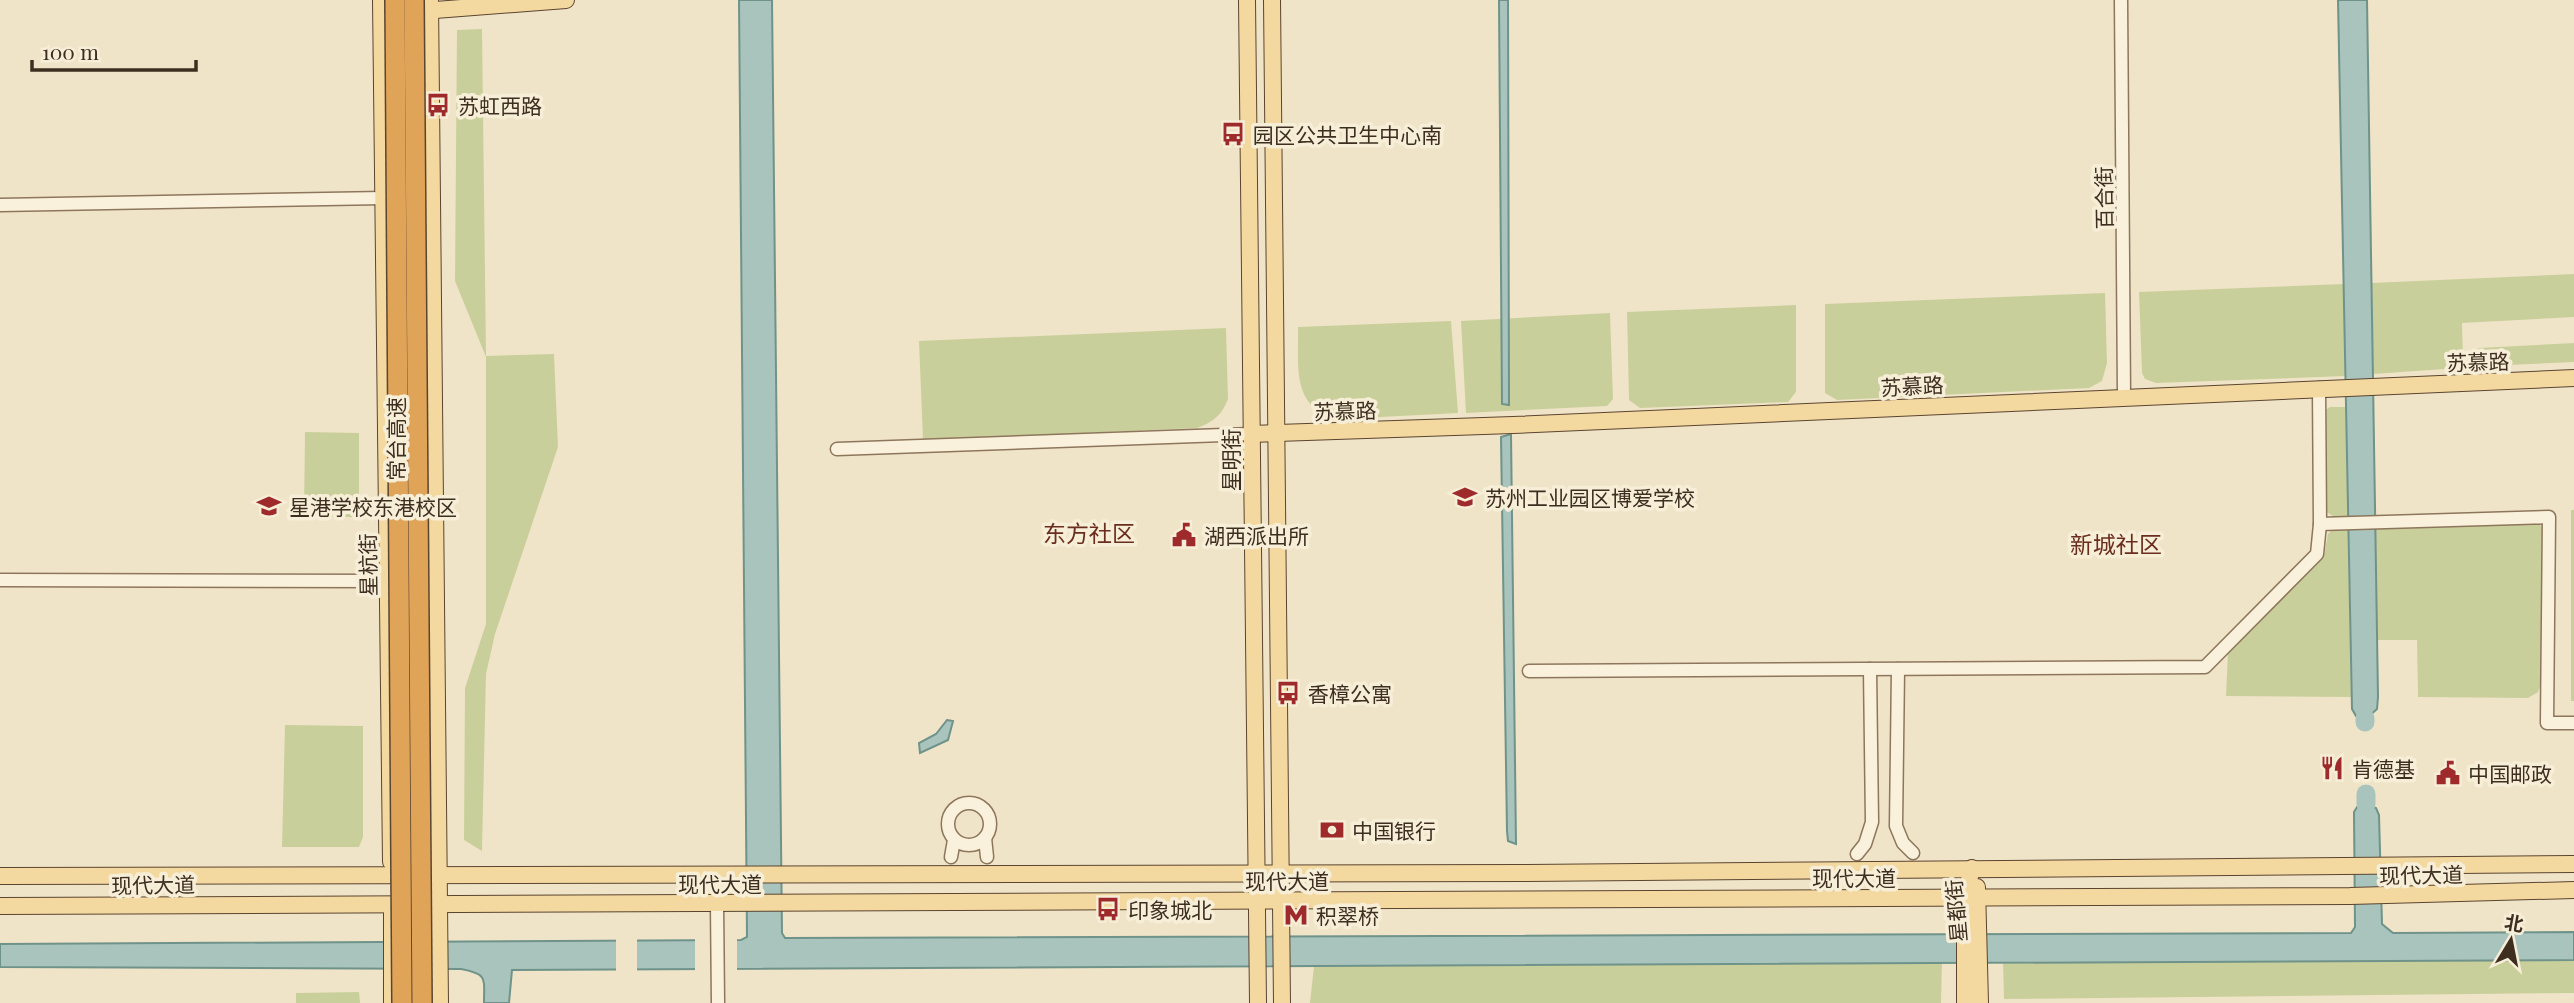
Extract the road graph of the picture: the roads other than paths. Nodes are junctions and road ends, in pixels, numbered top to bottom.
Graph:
1 (566, 0) edge
2 (1247, 0) edge
3 (1272, 0) edge
4 (2121, 0) edge
5 (385, 4) edge
6 (425, 4) edge
7 (383, 198) junction
8 (0, 205) edge
9 (2574, 377) edge
10 (2319, 388) junction
11 (2124, 396) junction
12 (1251, 433) junction
13 (1276, 434) junction
14 (837, 449) dead end
15 (2320, 524) junction
16 (0, 580) edge
17 (388, 581) junction
18 (1870, 669) junction
19 (1898, 669) junction
20 (1529, 671) dead end
21 (2574, 723) edge
22 (985, 838) junction
23 (954, 840) junction
24 (1913, 853) dead end
25 (1857, 854) dead end
26 (951, 857) dead end
27 (988, 857) dead end
28 (2574, 864) edge
29 (1972, 867) junction
30 (1255, 872) junction
31 (1280, 872) junction
32 (392, 875) junction
33 (439, 875) junction
34 (0, 876) edge
35 (2574, 890) edge
36 (1972, 897) junction
37 (1255, 901) junction
38 (1281, 901) junction
39 (718, 904) junction
40 (392, 905) junction
41 (439, 905) junction
42 (0, 906) edge
43 (1972, 967) junction
44 (392, 1003) edge
45 (402, 1003) edge
46 (422, 1003) edge
47 (440, 1003) edge
48 (718, 1003) edge
49 (1258, 1003) edge
50 (1282, 1003) edge
51 (1965, 1003) edge
52 (1980, 1003) edge

1 - 6 main road
2 - 12 main road, 星明街
3 - 13 main road
4 - 11 street, 百合街
5 - 6 main road
5 - 7 main road, 星杭街
5 - 45 highway, 常台高速, bridge
6 - 33 main road
6 - 46 highway, 常台高速, bridge
7 - 8 street
7 - 17 main road, 星杭街
9 - 10 main road, 苏慕路
10 - 11 main road, 苏慕路
10 - 15 street
11 - 13 main road, 苏慕路
12 - 13 main road, 苏慕路
12 - 14 street
12 - 30 main road, 星明街
13 - 31 main road
15 - 19 street
15 - 21 street
16 - 17 street
17 - 32 main road, 星杭街
18 - 19 street
18 - 20 street
18 - 25 street
19 - 24 street
22 - 23 street
22 - 23 street
22 - 27 street
23 - 26 street
28 - 29 main road, 现代大道
29 - 31 main road, 现代大道
29 - 36 main road, 星都街
30 - 31 main road, 现代大道
30 - 33 main road, 现代大道
30 - 37 main road, 星明街
31 - 38 main road
32 - 33 main road, 现代大道
32 - 34 main road, 现代大道
32 - 40 main road, 星杭街
33 - 41 main road
35 - 36 main road, 现代大道
36 - 38 main road, 现代大道
36 - 43 main road, 星都街
37 - 38 main road, 现代大道
37 - 39 main road, 现代大道
37 - 49 main road, 星明街
38 - 50 main road
39 - 41 main road, 现代大道
39 - 48 street
40 - 41 main road, 现代大道
40 - 42 main road, 现代大道
40 - 44 main road, 星杭街
41 - 47 main road
43 - 51 main road, 星都街
43 - 52 main road, 星都街

